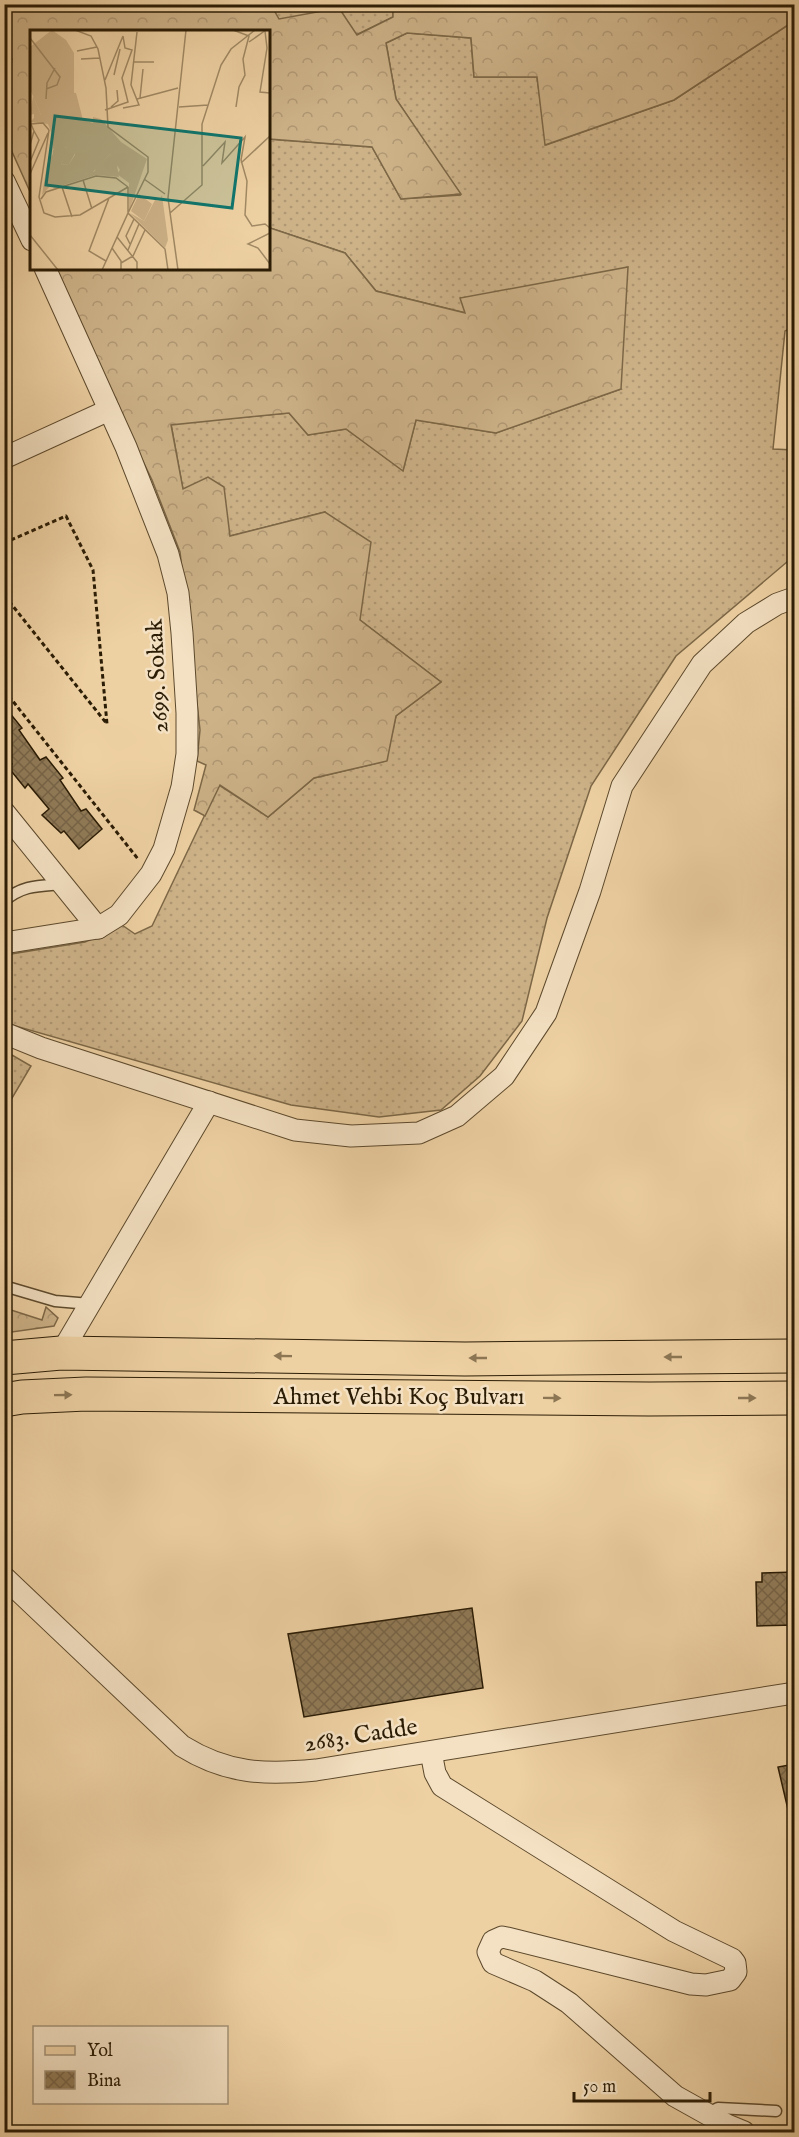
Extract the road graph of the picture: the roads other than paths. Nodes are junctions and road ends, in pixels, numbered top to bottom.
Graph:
1 (5, 185) edge
2 (30, 236) edge
3 (46, 270) edge
4 (109, 410) junction
5 (4, 458) edge
6 (795, 598) edge
7 (4, 812) edge
8 (62, 884) junction
9 (4, 901) edge
10 (98, 928) junction
11 (4, 943) edge
12 (4, 1033) edge
13 (209, 1102) junction
14 (4, 1286) edge
15 (90, 1304) junction
16 (61, 1353) junction
17 (795, 1356) edge
18 (4, 1358) edge
19 (795, 1398) edge
20 (4, 1400) edge
21 (4, 1576) edge
22 (795, 1693) edge
23 (431, 1752) junction
24 (776, 2111) dead end
25 (706, 2114) junction
26 (744, 2133) edge

1 - 2 street
3 - 4 street, 2699. Sokak
4 - 5 street
4 - 10 street, 2699. Sokak
6 - 13 street
7 - 8 street
8 - 9 lane
8 - 10 street
10 - 11 street
12 - 13 street
13 - 15 street
14 - 15 lane
15 - 16 street
17 -> 16 main road, Ahmet Vehbi Koç Bulvarı
16 - 18 main road, Ahmet Vehbi Koç Bulvarı
20 -> 19 main road, Ahmet Vehbi Koç Bulvarı
21 - 23 street, 2683. Cadde
22 - 23 street, 2683. Cadde
23 - 25 street
24 - 25 lane
25 - 26 street

